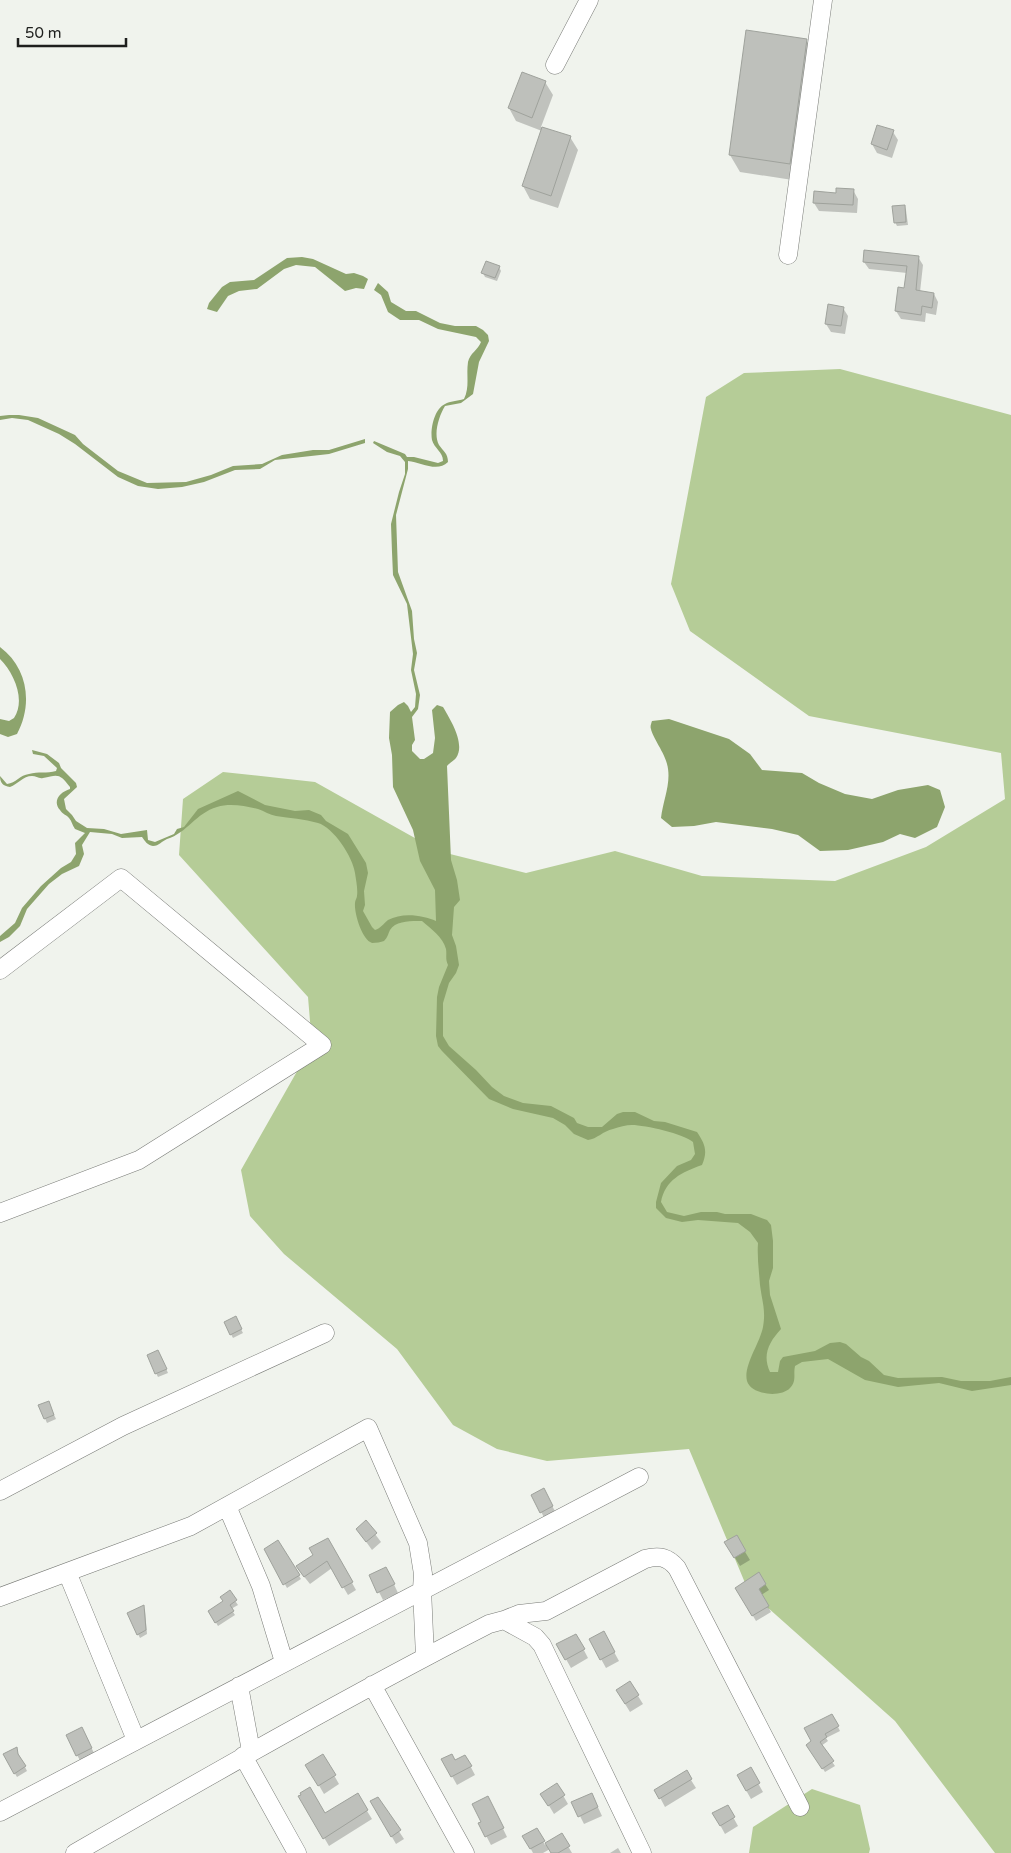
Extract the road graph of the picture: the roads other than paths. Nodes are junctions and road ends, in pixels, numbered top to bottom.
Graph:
1 (589, 0) edge
2 (823, 0) edge
3 (555, 66) dead end
4 (788, 255) dead end
5 (0, 970) edge
6 (0, 1213) edge
7 (325, 1333) dead end
8 (639, 1477) dead end
9 (0, 1491) edge
10 (227, 1506) junction
11 (67, 1572) junction
12 (422, 1590) junction
13 (0, 1598) edge
14 (504, 1620) junction
15 (425, 1657) junction
16 (284, 1662) junction
17 (372, 1685) junction
18 (239, 1686) junction
19 (136, 1740) junction
20 (247, 1754) junction
21 (800, 1807) dead end
22 (0, 1812) edge
23 (75, 1853) edge
24 (297, 1853) edge
25 (465, 1853) edge
26 (642, 1853) edge

1 - 3 street
2 - 4 street
5 - 6 street
7 - 9 street
8 - 12 street
10 - 11 street
10 - 12 street
10 - 16 street
11 - 13 street
11 - 19 street
12 - 15 street
12 - 16 street
14 - 15 street
14 - 21 street
14 - 26 street
15 - 17 street
16 - 18 street
17 - 20 street
17 - 25 street
18 - 19 street
18 - 20 street
19 - 22 street
20 - 23 street
20 - 24 street

